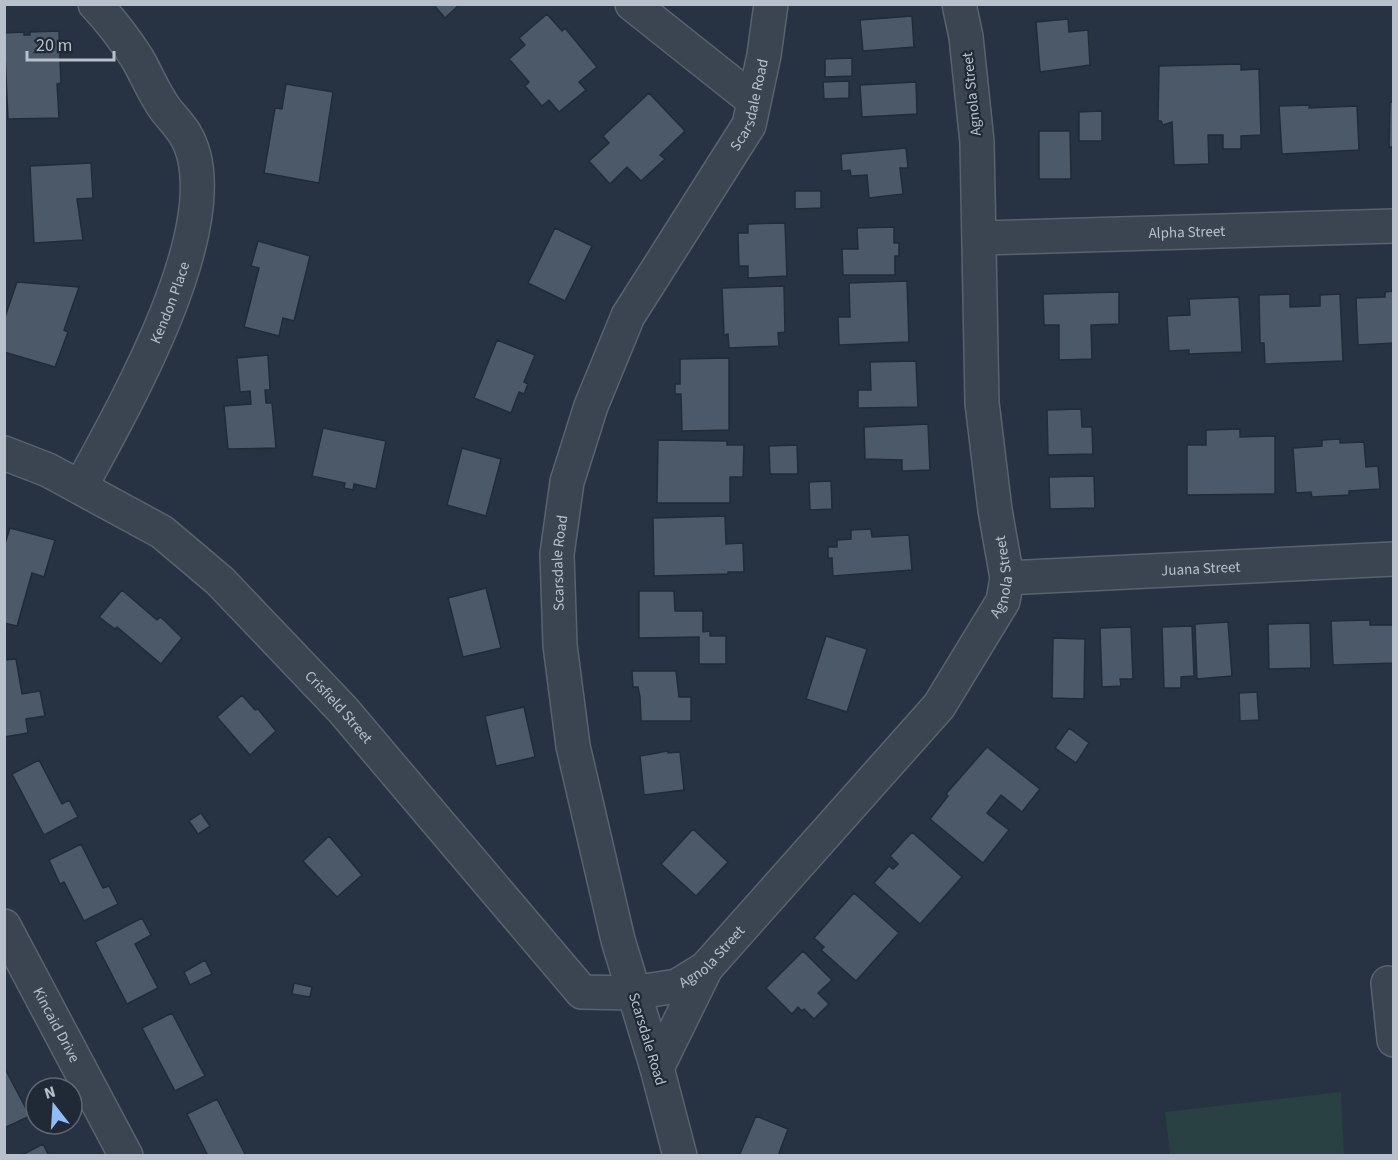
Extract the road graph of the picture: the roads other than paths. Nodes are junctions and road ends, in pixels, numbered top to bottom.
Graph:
1 (95, 4) edge
2 (632, 4) edge
3 (771, 4) edge
4 (959, 4) edge
5 (754, 101) junction
6 (1394, 226) edge
7 (980, 237) junction
8 (4, 453) edge
9 (81, 486) junction
10 (1394, 559) edge
11 (1007, 578) junction
12 (4, 926) edge
13 (706, 968) junction
14 (1388, 983) dead end
15 (632, 993) junction
16 (1394, 1040) edge
17 (657, 1068) junction
18 (126, 1155) edge
19 (680, 1155) edge

1 - 9 street, Kendon Place
2 - 5 street
3 - 5 street, Scarsdale Road
4 - 7 street, Agnola Street
5 - 15 street, Scarsdale Road
6 - 7 street, Alpha Street
7 - 11 street, Agnola Street
8 - 9 street, Crisfield Street
9 - 15 street, Crisfield Street
10 - 11 street, Juana Street
11 - 13 street, Agnola Street
12 - 18 street, Kincaid Drive
13 - 15 street, Agnola Street
13 - 17 street
14 - 16 street
15 - 17 street, Scarsdale Road
17 - 19 street, Scarsdale Road

